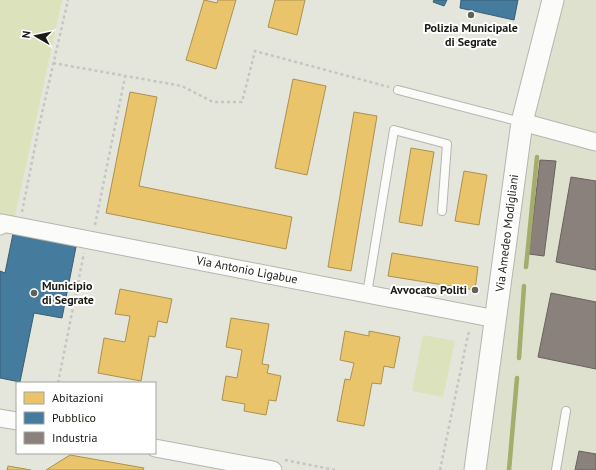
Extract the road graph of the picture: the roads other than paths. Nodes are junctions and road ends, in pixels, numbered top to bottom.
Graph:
1 (553, 0) edge
2 (398, 90) road end
3 (522, 122) junction
4 (596, 142) edge
5 (442, 211) dead end
6 (0, 226) edge
7 (367, 294) junction
8 (496, 319) junction
9 (566, 411) dead end
10 (0, 418) edge
11 (16, 421) edge
12 (156, 448) edge
13 (273, 470) edge
14 (475, 470) edge
15 (556, 470) edge

1 - 3 street, Via Amedeo Modigliani
2 - 3 lane
3 - 4 street
3 - 8 street, Via Amedeo Modigliani
5 - 7 lane
6 - 7 street, Via Antonio Ligabue
7 - 8 street, Via Antonio Ligabue
8 - 14 street, Via Amedeo Modigliani
9 - 15 lane
10 - 11 street
12 - 13 street

